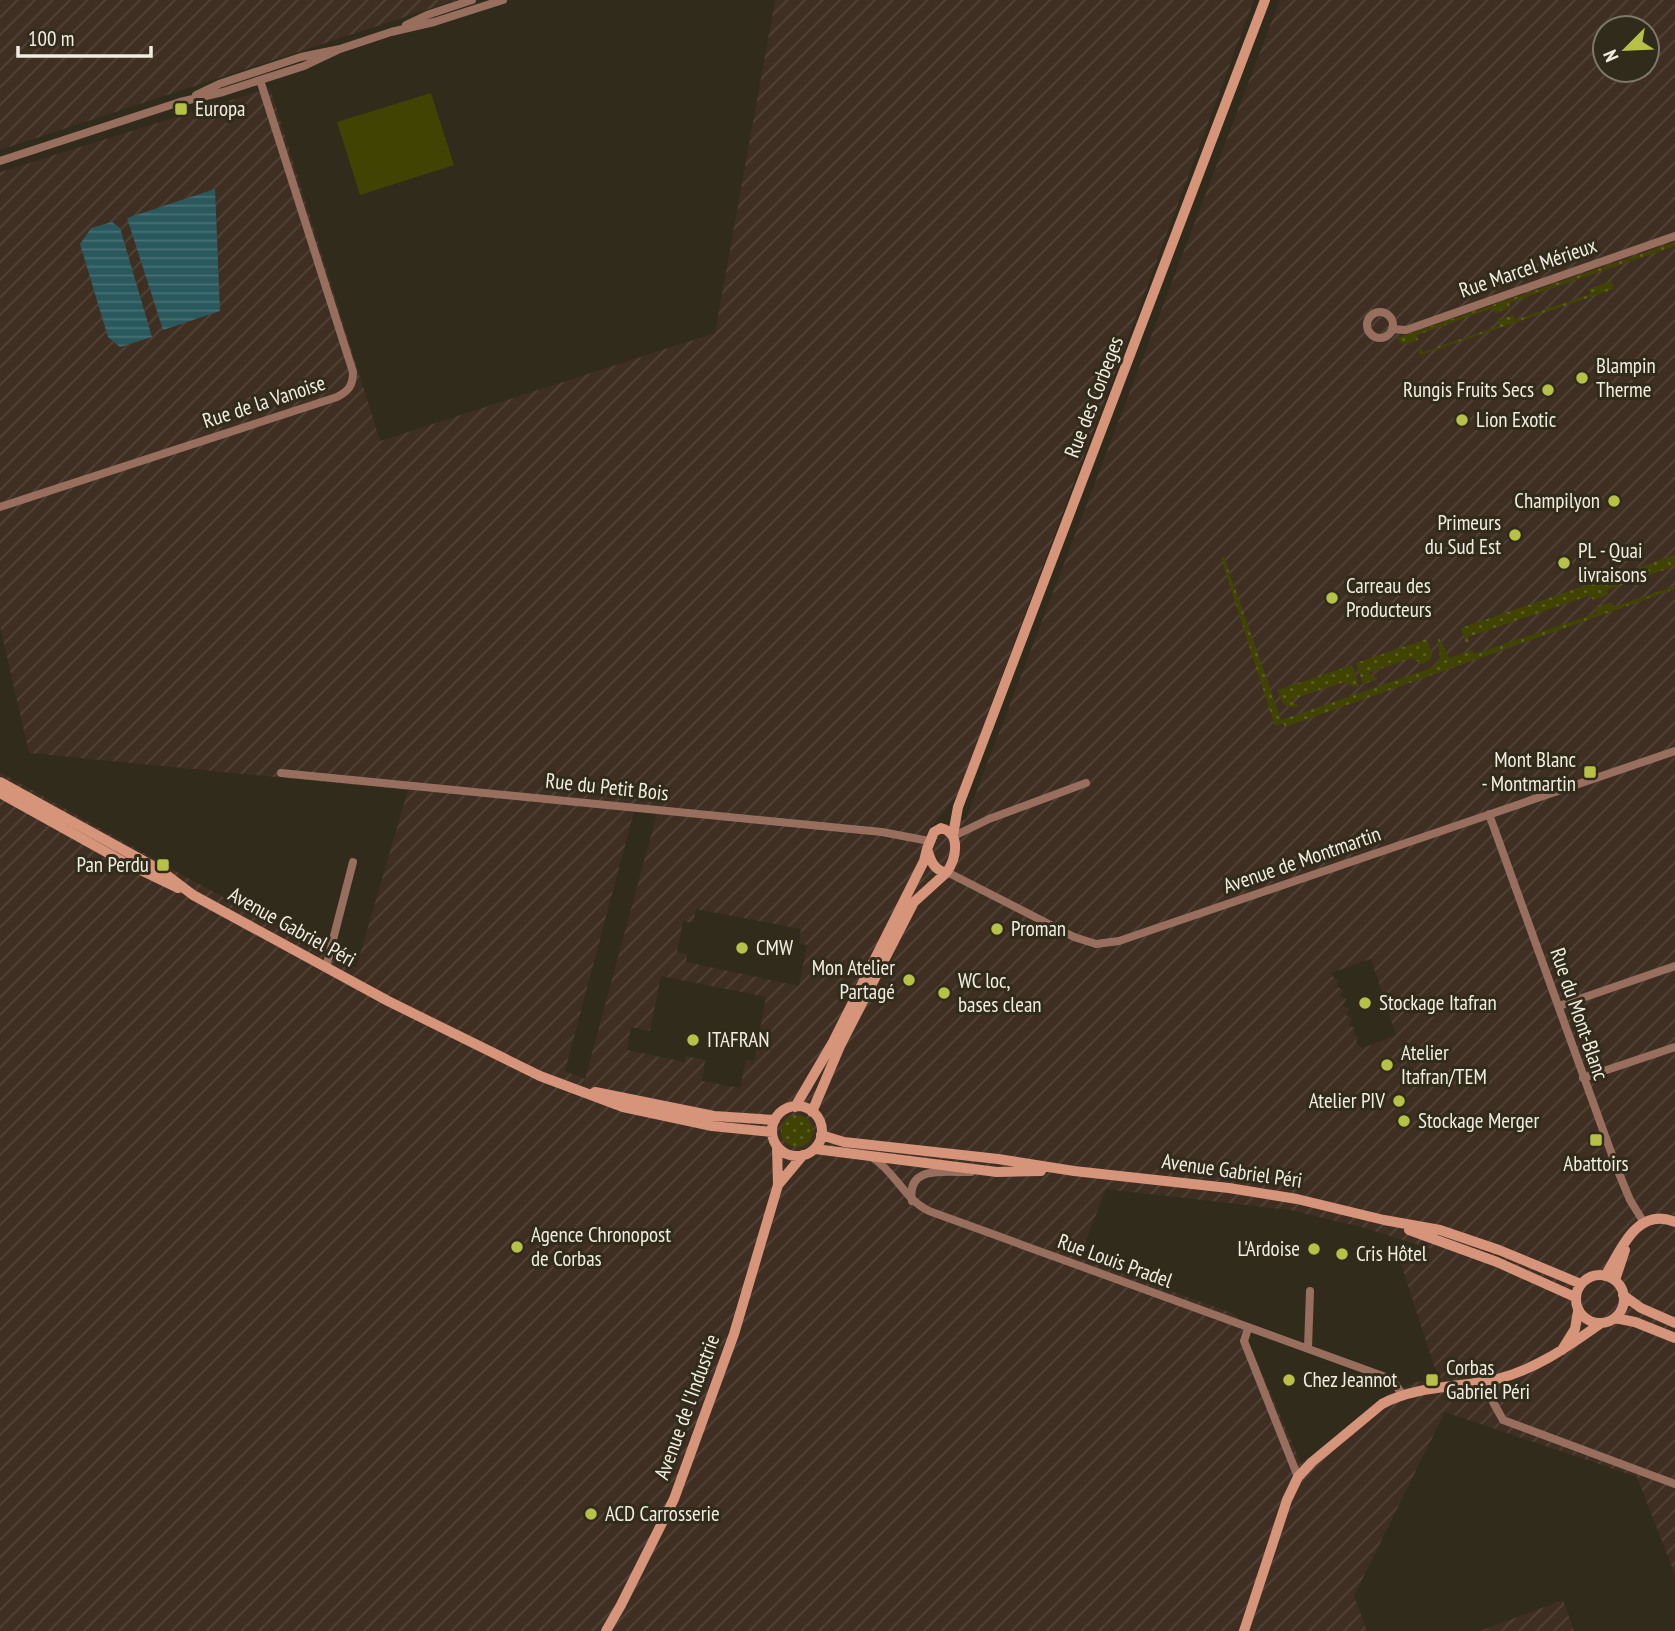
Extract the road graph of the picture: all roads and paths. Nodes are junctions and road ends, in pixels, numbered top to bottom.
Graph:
1 (475, 0) edge
2 (503, 0) edge
3 (1265, 0) edge
4 (455, 3) edge
5 (434, 22) junction
6 (391, 32) junction
7 (340, 49) junction
8 (260, 80) junction
9 (180, 102) junction
10 (0, 161) edge
11 (1675, 236) edge
12 (1392, 329) dead end
13 (0, 507) edge
14 (1675, 751) edge
15 (281, 773) dead end
16 (0, 782) edge
17 (1086, 783) dead end
18 (0, 793) edge
19 (958, 807) junction
20 (1489, 814) junction
21 (67, 824) junction
22 (941, 828) junction
23 (954, 835) junction
24 (928, 845) junction
25 (353, 862) dead end
26 (947, 873) junction
27 (1675, 966) edge
28 (326, 967) junction
29 (1559, 1006) junction
30 (1675, 1047) edge
31 (1583, 1078) junction
32 (575, 1089) junction
33 (795, 1107) junction
34 (813, 1112) junction
35 (775, 1119) junction
36 (772, 1132) junction
37 (821, 1135) junction
38 (777, 1146) junction
39 (815, 1149) junction
40 (868, 1155) junction
41 (803, 1156) junction
42 (1073, 1171) junction
43 (997, 1172) junction
44 (778, 1185) junction
45 (912, 1201) junction
46 (1384, 1220) junction
47 (1643, 1221) junction
48 (1675, 1222) edge
49 (1610, 1278) junction
50 (1581, 1284) junction
51 (1310, 1291) dead end
52 (1623, 1296) junction
53 (1575, 1297) junction
54 (1578, 1311) junction
55 (1615, 1318) junction
56 (1675, 1323) edge
57 (1600, 1324) junction
58 (1248, 1329) junction
59 (1675, 1338) edge
60 (1308, 1348) junction
61 (1561, 1351) junction
62 (1495, 1379) junction
63 (1402, 1395) junction
64 (1298, 1477) junction
65 (1675, 1484) edge
66 (606, 1631) edge
67 (1244, 1631) edge

1 - 4 street
1 - 5 street
2 - 5 street
3 - 19 main road, Rue des Corbeges
4 - 6 street
5 - 6 street
6 - 7 street
7 - 8 street
7 - 9 street
8 - 9 street
8 - 13 street, Rue de la Vanoise
9 - 10 street
11 - 12 street, Rue Marcel Mérieux
14 - 20 street, Avenue de Montmartin
15 - 24 street, Rue du Petit Bois
16 - 21 main road, Avenue Gabriel Péri
17 - 23 street
18 - 21 main road
19 - 22 main road, Rue des Corbeges
19 - 23 main road, Rue des Corbeges
20 - 26 street, Avenue de Montmartin
20 - 29 street, Rue du Mont-Blanc
21 - 28 main road, Avenue Gabriel Péri
22 - 23 main road
22 - 24 main road, Rue des Corbeges
23 - 26 main road, Rue des Corbeges
24 - 26 main road
24 - 33 main road
25 - 28 street
26 - 34 main road
27 - 29 street
28 - 32 main road, Avenue Gabriel Péri
29 - 31 street, Rue du Mont-Blanc
30 - 31 street
31 - 47 street, Rue du Mont-Blanc
32 - 35 main road, Avenue Gabriel Péri
32 - 36 main road, Avenue Gabriel Péri
33 - 34 main road
33 - 35 main road
34 - 37 main road
35 - 36 main road
36 - 38 main road
37 - 39 main road
37 - 42 main road, Avenue Gabriel Péri
38 - 41 main road
38 - 44 main road, Avenue de l'Industrie
39 - 40 main road, Avenue Gabriel Péri
39 - 41 main road
40 - 43 main road, Avenue Gabriel Péri
40 - 45 street, Rue Louis Pradel
41 - 44 main road, Avenue de l'Industrie
42 - 43 main road, Avenue Gabriel Péri
42 - 46 main road, Avenue Gabriel Péri
43 - 45 street
44 - 66 main road, Avenue de l'Industrie
45 - 58 street, Rue Louis Pradel
46 - 50 main road, Avenue Gabriel Péri
46 - 53 main road, Avenue Gabriel Péri
47 - 48 main road
47 - 49 main road
49 - 50 main road
49 - 52 main road
50 - 53 main road
51 - 60 street
52 - 55 main road
52 - 56 main road
53 - 54 main road
54 - 57 main road
54 - 61 main road
55 - 57 main road
55 - 59 main road
57 - 61 main road
58 - 60 street, Rue Louis Pradel
58 - 64 street
60 - 63 street, Rue Louis Pradel
61 - 62 main road
62 - 63 main road
62 - 65 street
63 - 64 main road
64 - 67 main road

